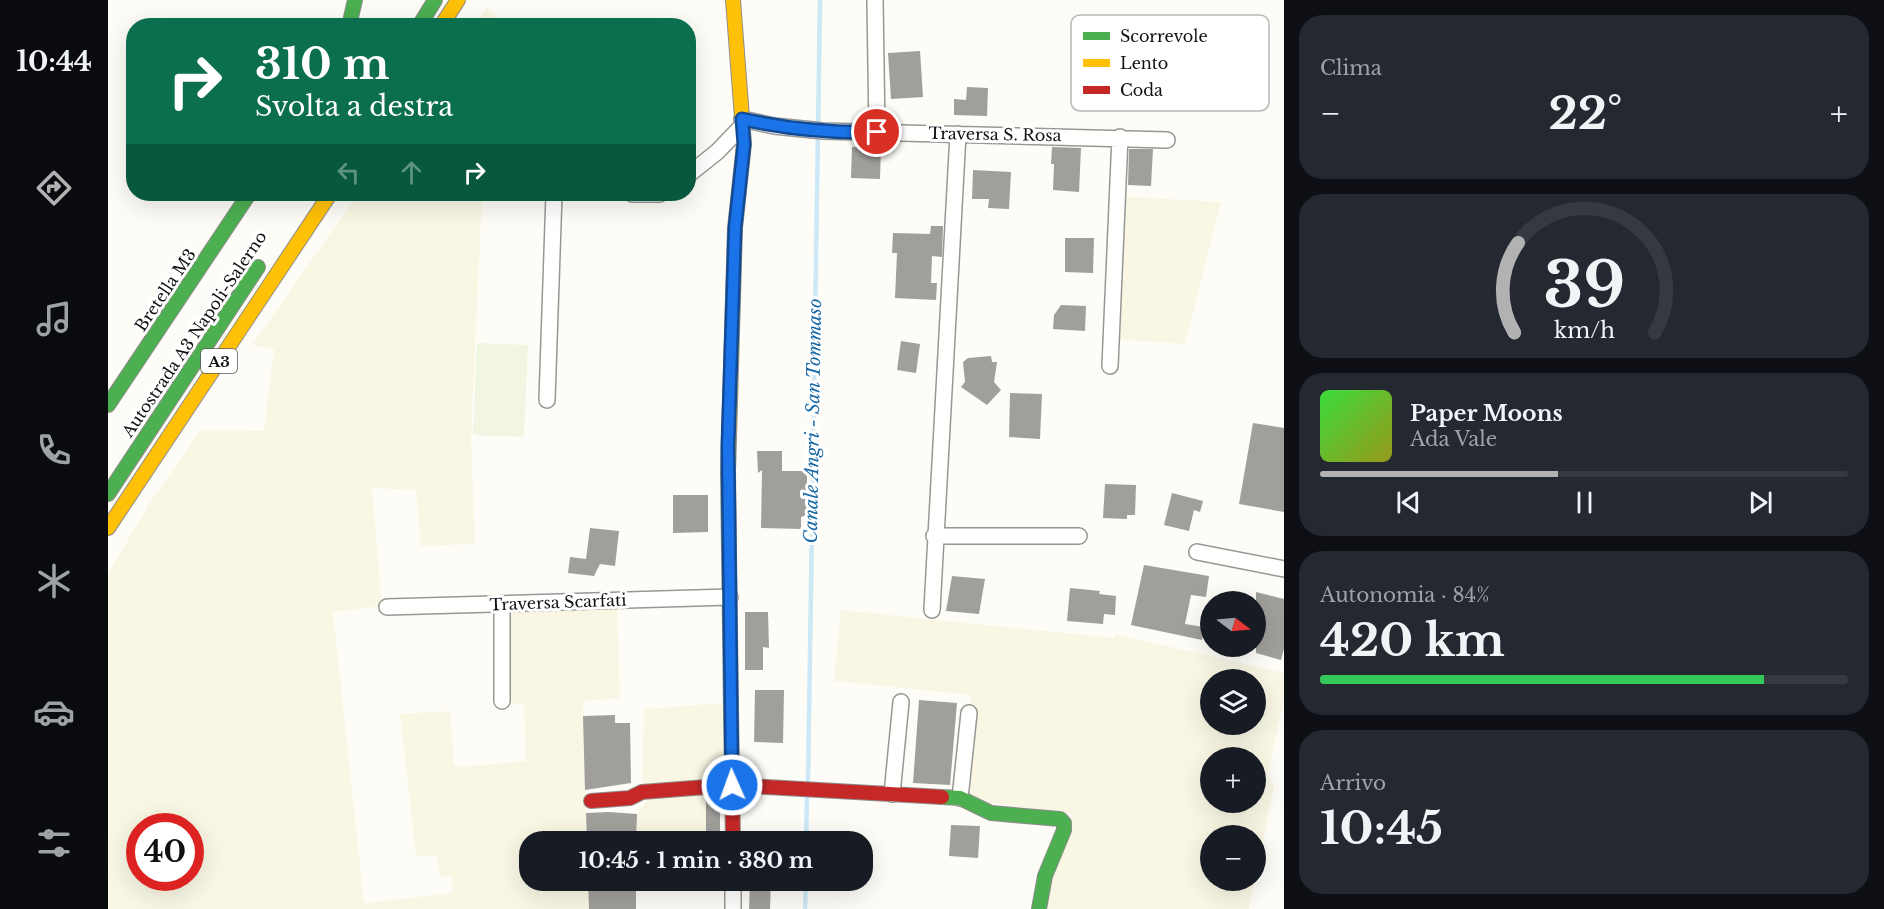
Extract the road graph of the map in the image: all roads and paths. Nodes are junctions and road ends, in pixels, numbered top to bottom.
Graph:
1 (355, 0) edge
2 (435, 0) edge
3 (458, 0) edge
4 (733, 0) edge
5 (875, 0) edge
6 (352, 18) edge
7 (423, 18) edge
8 (446, 18) edge
9 (742, 122) junction
10 (877, 132) junction
11 (958, 134) junction
12 (1120, 137) junction
13 (1167, 140) dead end
14 (696, 169) edge
15 (244, 201) edge
16 (325, 201) edge
17 (554, 201) edge
18 (268, 252) dead end
19 (1110, 366) dead end
20 (547, 400) dead end
21 (108, 405) edge
22 (108, 494) edge
23 (108, 528) edge
24 (934, 536) junction
25 (1079, 536) dead end
26 (1197, 552) dead end
27 (1284, 569) edge
28 (730, 597) junction
29 (501, 604) junction
30 (387, 607) dead end
31 (932, 610) dead end
32 (502, 701) dead end
33 (901, 702) dead end
34 (969, 713) dead end
35 (732, 785) junction
36 (892, 794) junction
37 (960, 798) junction
38 (591, 801) dead end
39 (733, 831) edge
40 (733, 891) edge
41 (733, 909) edge
42 (1039, 909) edge

1 - 6 main road
2 - 7 main road
3 - 8 main road
4 - 9 main road
5 - 10 street
9 - 10 street, Traversa S. Rosa
9 - 14 street
9 - 28 main road
10 - 11 street, Traversa S. Rosa
11 - 12 street, Traversa S. Rosa
11 - 24 street
12 - 13 street, Traversa S. Rosa
12 - 19 street
15 - 21 main road, Bretella M3
16 - 23 main road, A3
17 - 20 street
18 - 22 main road, Autostrada A3 Napoli-Salerno / A3
24 - 25 street
24 - 31 street
26 - 27 street
28 - 29 street, Traversa Scarfati
28 - 35 main road
29 - 30 street, Traversa Scarfati
29 - 32 street
33 - 36 street
34 - 37 street
35 - 36 main road
35 - 38 main road
35 - 39 main road
36 - 37 main road
37 - 42 main road
40 - 41 street

